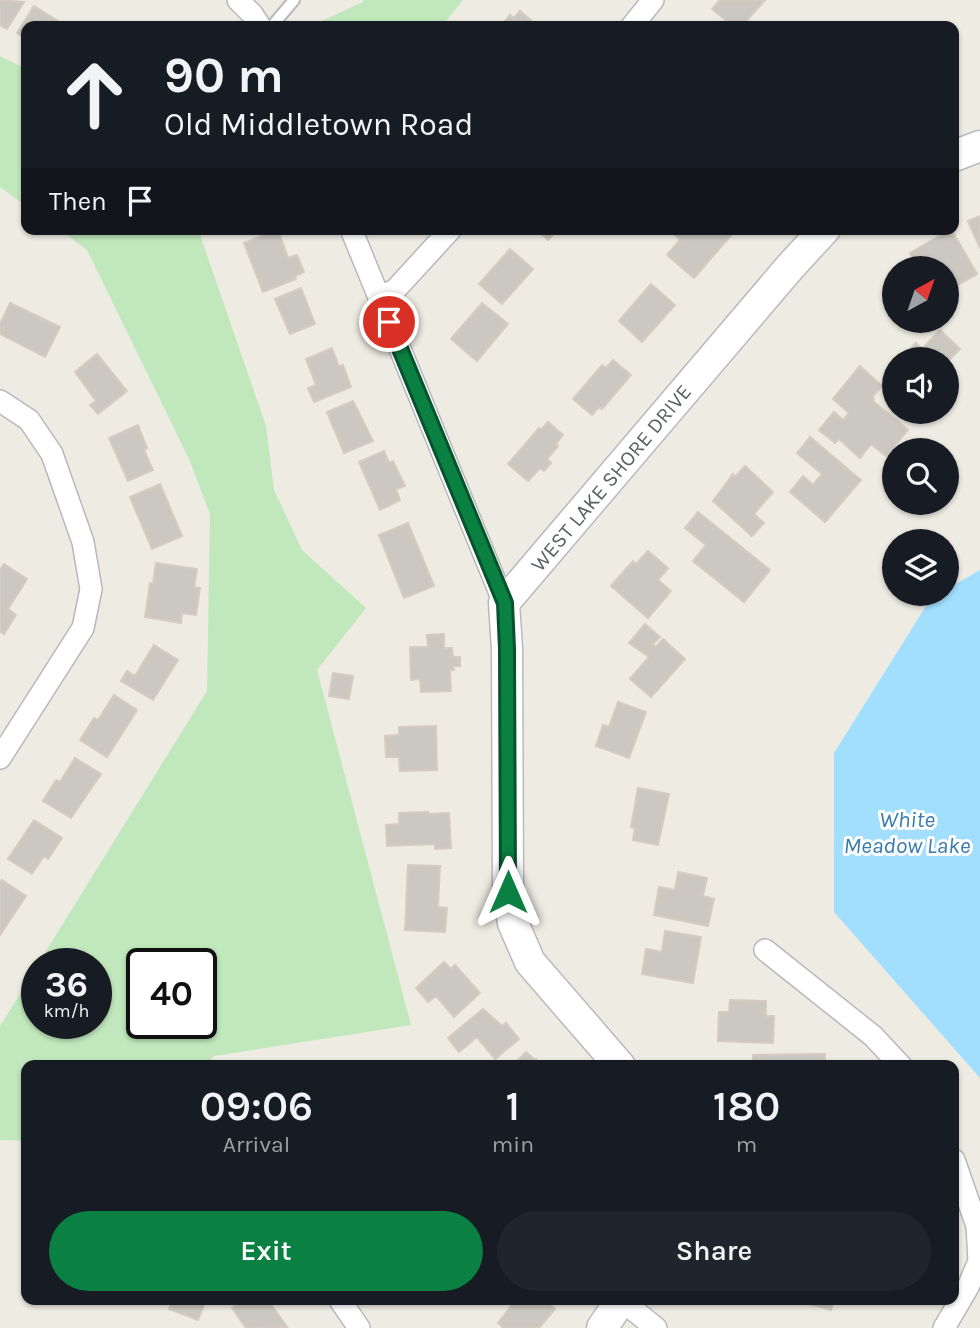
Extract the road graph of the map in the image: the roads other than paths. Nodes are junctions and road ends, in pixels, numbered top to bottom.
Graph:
1 (238, 0) edge
2 (294, 0) edge
3 (653, 0) edge
4 (257, 21) edge
5 (276, 21) edge
6 (636, 21) edge
7 (980, 146) edge
8 (959, 154) edge
9 (353, 235) edge
10 (445, 235) edge
11 (819, 235) edge
12 (379, 297) junction
13 (0, 401) edge
14 (505, 603) junction
15 (0, 758) edge
16 (765, 950) dead end
17 (615, 1060) edge
18 (895, 1060) edge
19 (959, 1174) edge
20 (959, 1302) edge
21 (343, 1305) edge
22 (617, 1305) edge
23 (627, 1305) edge
24 (957, 1305) edge
25 (359, 1328) edge
26 (601, 1328) edge
27 (656, 1328) edge
28 (944, 1328) edge

1 - 4 street
2 - 5 lane
3 - 6 street
7 - 8 street
9 - 12 street
10 - 12 street
11 - 14 street, WEST LAKE SHORE DRIVE
12 - 14 street
13 - 15 street
14 - 17 street
16 - 18 street
19 - 20 street
21 - 25 street
22 - 26 street
23 - 27 street
24 - 28 street

